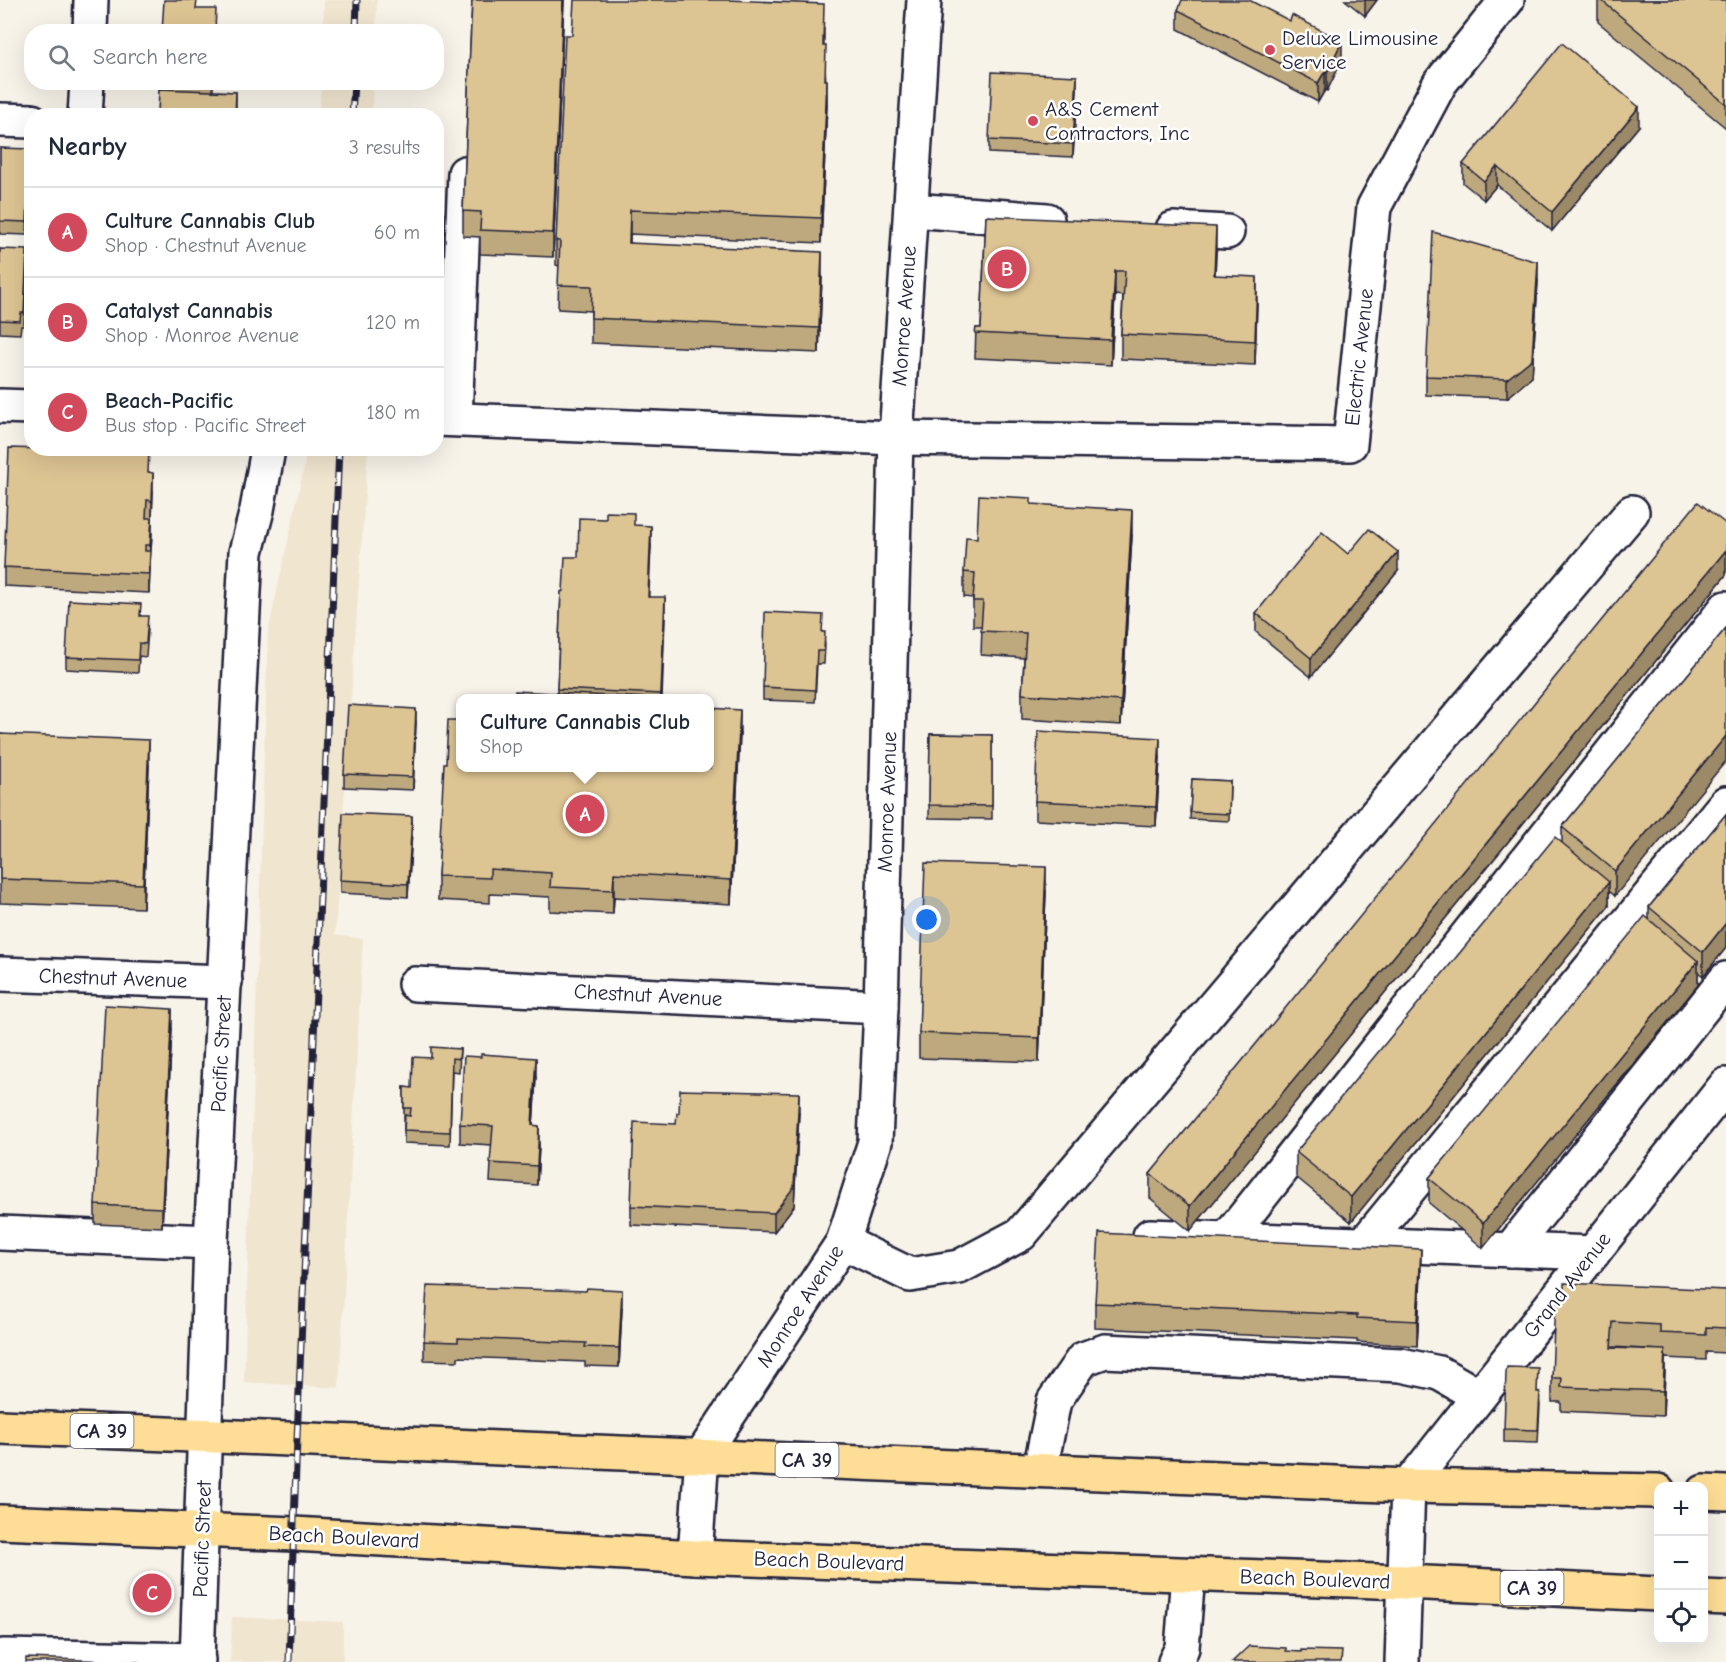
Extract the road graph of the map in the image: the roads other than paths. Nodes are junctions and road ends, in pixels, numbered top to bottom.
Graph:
1 (92, 0) edge
2 (924, 0) edge
3 (1507, 0) edge
4 (90, 24) edge
5 (87, 90) edge
6 (86, 108) edge
7 (0, 120) edge
8 (24, 121) edge
9 (466, 144) edge
10 (911, 210) junction
11 (1075, 222) edge
12 (1145, 226) edge
13 (1227, 232) dead end
14 (0, 406) edge
15 (24, 407) edge
16 (446, 419) edge
17 (896, 438) junction
18 (267, 456) edge
19 (1632, 512) dead end
20 (1726, 608) edge
21 (1726, 803) edge
22 (0, 974) edge
23 (1726, 979) edge
24 (225, 982) junction
25 (416, 984) dead end
26 (881, 1006) junction
27 (1726, 1085) edge
28 (0, 1233) edge
29 (1150, 1236) edge
30 (1227, 1239) junction
31 (211, 1242) junction
32 (843, 1242) junction
33 (1364, 1244) junction
34 (1510, 1250) junction
35 (1593, 1253) junction
36 (1479, 1396) junction
37 (0, 1426) edge
38 (205, 1435) junction
39 (702, 1455) junction
40 (1040, 1470) junction
41 (1408, 1486) junction
42 (1654, 1491) edge
43 (1708, 1492) edge
44 (1726, 1493) edge
45 (0, 1522) edge
46 (202, 1530) junction
47 (695, 1557) junction
48 (1188, 1575) junction
49 (1405, 1582) junction
50 (1654, 1594) edge
51 (1708, 1597) edge
52 (1726, 1598) edge
53 (197, 1661) edge
54 (4, 1662) edge
55 (1175, 1662) edge
56 (1402, 1662) edge

1 - 4 street
2 - 10 street, Monroe Avenue
3 - 17 street, Electric Avenue
5 - 6 street
7 - 8 street
9 - 16 street
10 - 11 street
10 - 17 street, Monroe Avenue
12 - 13 street
14 - 15 street
16 - 17 street
17 - 26 street, Monroe Avenue
18 - 24 street, Pacific Street
19 - 32 street
20 - 30 street
21 - 33 street
22 - 24 street, Chestnut Avenue
23 - 34 street
24 - 31 street, Pacific Street
25 - 26 street, Chestnut Avenue
26 - 32 street, Monroe Avenue
27 - 35 street, Grand Avenue
28 - 31 street
29 - 30 street
30 - 33 street
31 - 38 street, Pacific Street
32 - 39 street, Monroe Avenue
33 - 34 street
34 - 35 street
35 - 36 street, Grand Avenue
36 - 40 street
36 - 41 street, Grand Avenue
37 - 38 main road, CA 39
38 - 39 main road, CA 39
38 - 46 street, Pacific Street
39 - 40 main road, CA 39
39 - 47 street, Monroe Avenue
40 - 41 main road, CA 39
41 - 42 main road, CA 39
41 - 49 street
43 - 44 main road
45 - 46 main road, Beach Boulevard / CA 39
46 - 47 main road, Beach Boulevard / CA 39
46 - 53 street, Pacific Street
47 - 48 main road, Beach Boulevard / CA 39
48 - 49 main road, Beach Boulevard / CA 39
48 - 55 street
49 - 50 main road, Beach Boulevard / CA 39
49 - 56 street
51 - 52 main road
53 - 54 street

